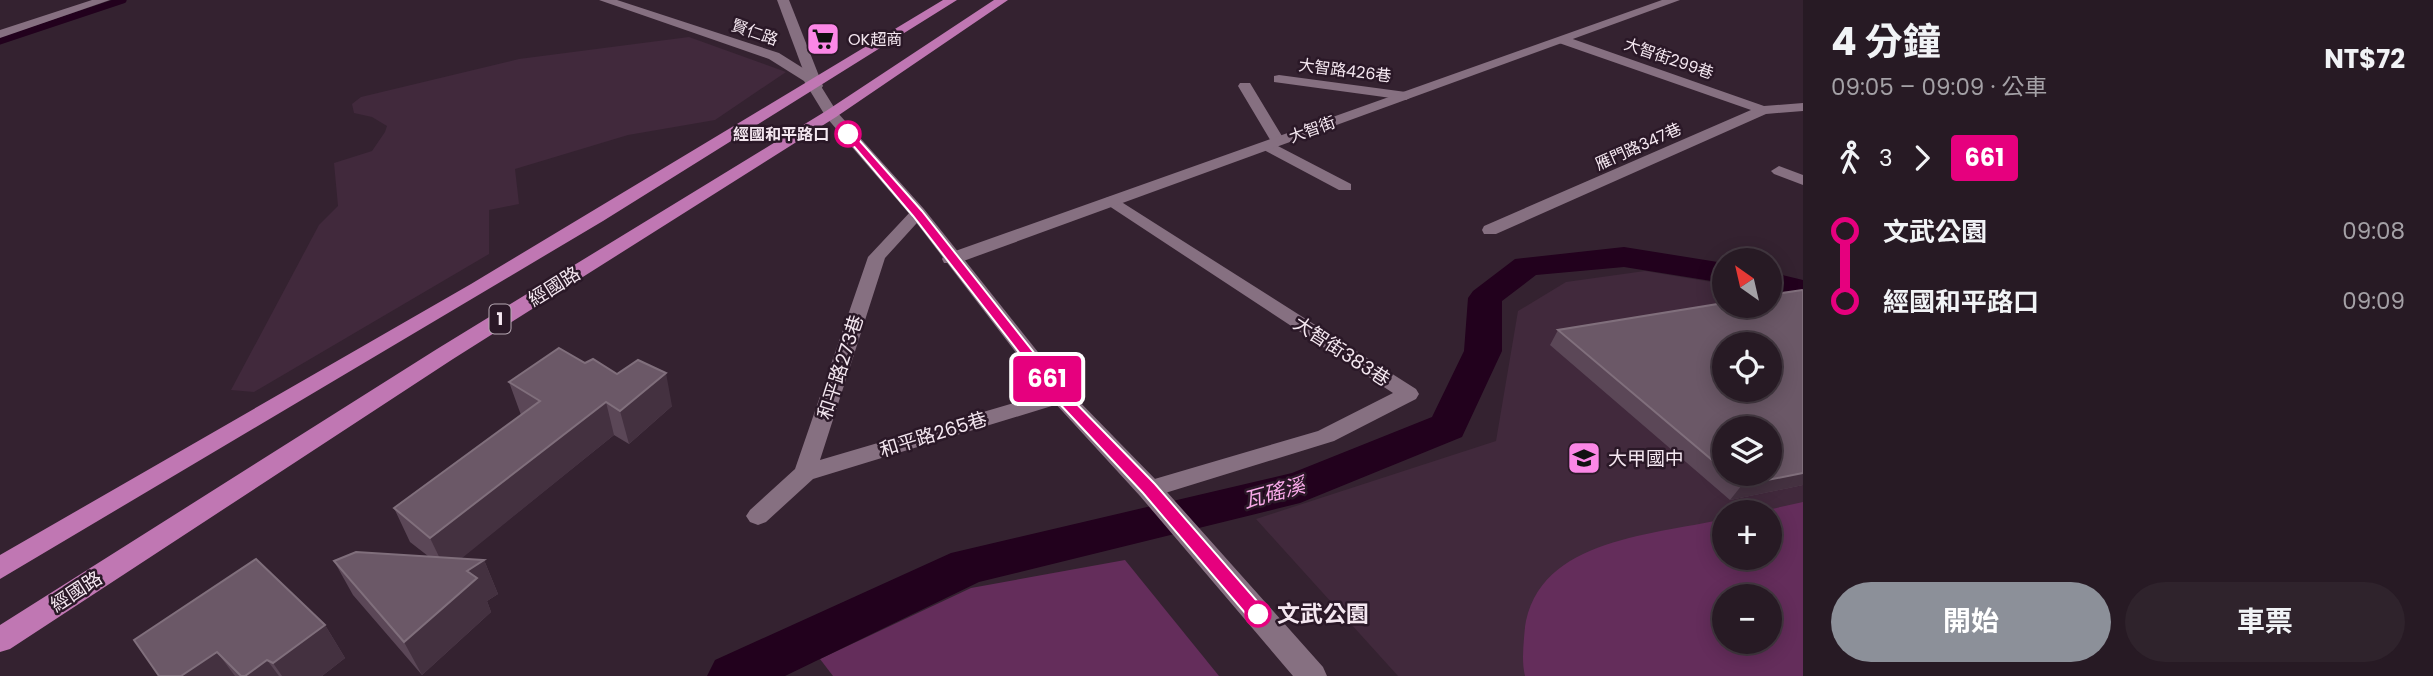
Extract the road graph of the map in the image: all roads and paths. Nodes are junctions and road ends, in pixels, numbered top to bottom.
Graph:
1 (104, 0) edge
2 (605, 0) edge
3 (783, 0) edge
4 (951, 0) edge
5 (1002, 0) edge
6 (1674, 0) edge
7 (0, 34) edge
8 (1563, 40) junction
9 (1279, 79) dead end
10 (816, 86) junction
11 (1245, 86) dead end
12 (1406, 96) junction
13 (1803, 107) edge
14 (1763, 110) junction
15 (831, 114) junction
16 (1273, 144) junction
17 (1780, 172) dead end
18 (1803, 180) edge
19 (1346, 187) dead end
20 (1112, 201) junction
21 (918, 213) junction
22 (1490, 230) dead end
23 (951, 259) junction
24 (1061, 396) junction
25 (805, 473) junction
26 (1149, 489) junction
27 (758, 516) dead end
28 (0, 568) edge
29 (0, 640) edge
30 (1311, 676) edge

1 - 7 street
2 - 10 street, 賢仁路
3 - 10 street
4 - 10 main road, 經國路 / 1
5 - 15 main road, 經國路 / 1
6 - 8 street, 大智街
8 - 12 street, 大智街
8 - 14 lane, 大智街299巷
9 - 12 lane, 大智路426巷
10 - 15 street, 賢仁路
10 - 28 main road, 經國路 / 1
11 - 16 lane
12 - 16 street, 大智街
13 - 14 lane, 雁門路347巷
14 - 22 lane, 雁門路347巷
15 - 21 street, 賢仁路
15 - 29 main road, 經國路 / 1
16 - 19 lane
16 - 20 street, 大智街
17 - 18 lane
20 - 23 street, 大智街
20 - 26 lane, 大智街383巷
21 - 23 street, 賢仁路
21 - 25 lane, 和平路273巷
23 - 24 street, 賢仁路
24 - 25 lane, 和平路265巷
24 - 26 street, 賢仁路
25 - 27 lane, 和平路273巷
26 - 30 street, 賢仁路

